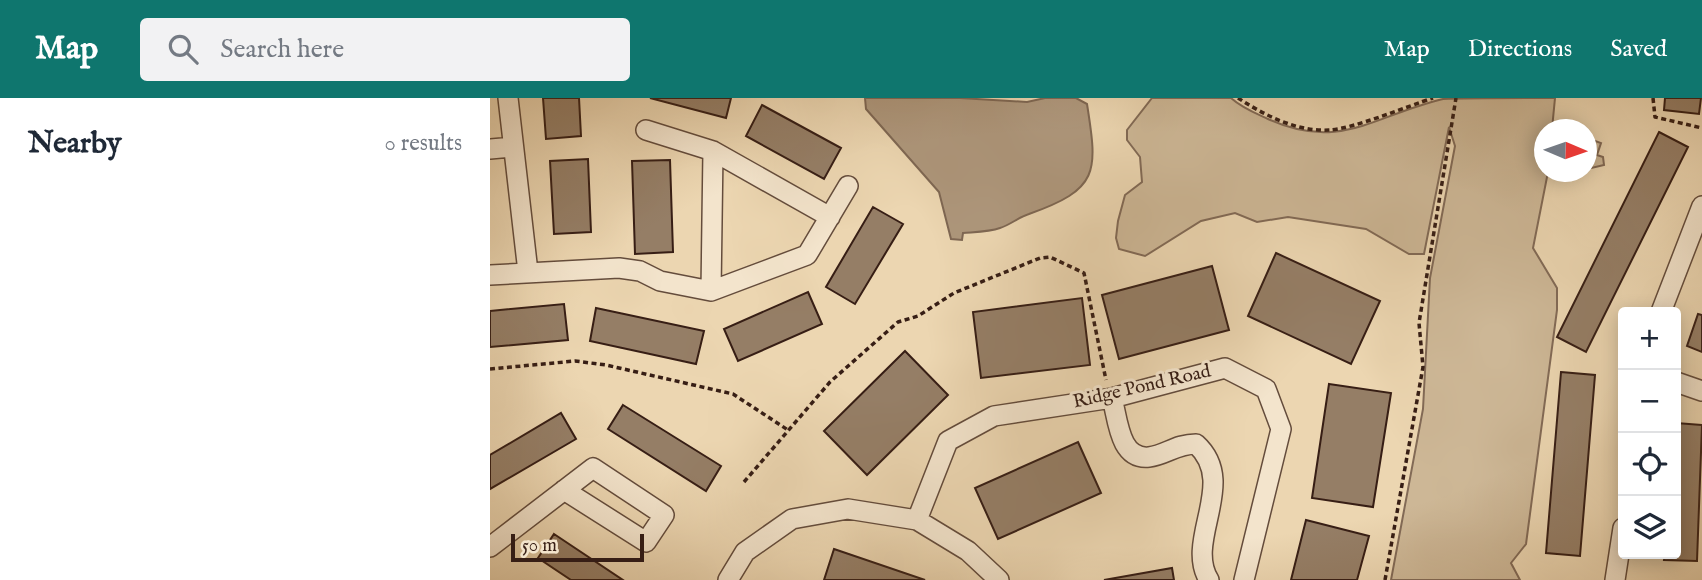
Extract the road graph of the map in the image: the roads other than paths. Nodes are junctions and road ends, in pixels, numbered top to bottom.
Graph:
1 (508, 98) edge
2 (646, 130) dead end
3 (513, 147) junction
4 (490, 149) edge
5 (713, 151) junction
6 (848, 186) dead end
7 (1702, 206) edge
8 (830, 217) junction
9 (528, 272) junction
10 (490, 275) edge
11 (710, 291) junction
12 (1663, 307) edge
13 (1681, 384) edge
14 (1702, 391) edge
15 (1112, 398) junction
16 (564, 491) junction
17 (917, 520) junction
18 (490, 547) edge
19 (1618, 559) edge
20 (728, 580) edge
21 (999, 580) edge
22 (1209, 580) edge
23 (1244, 580) edge
24 (1615, 580) edge

1 - 3 street
2 - 5 street
3 - 4 street
3 - 9 street
5 - 8 street
5 - 11 street
6 - 8 street
7 - 12 street
8 - 11 street
9 - 10 street
9 - 11 street
13 - 14 street
15 - 17 street, Ridge Pond Road
15 - 22 street
15 - 23 street, Ridge Pond Road
16 - 16 street
16 - 18 street
17 - 20 street
17 - 21 street
19 - 24 street

